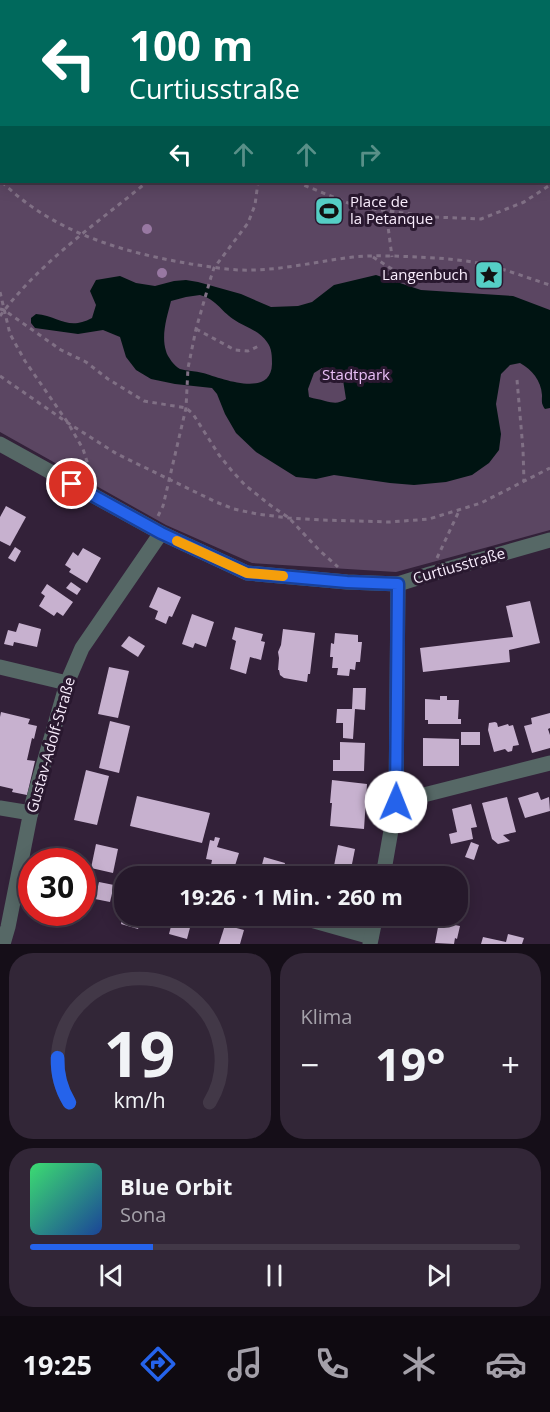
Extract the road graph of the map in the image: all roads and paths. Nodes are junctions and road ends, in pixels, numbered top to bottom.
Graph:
1 (3, 183) edge
2 (146, 183) edge
3 (258, 183) edge
4 (298, 183) edge
5 (550, 185) edge
6 (386, 211) junction
7 (81, 234) junction
8 (392, 256) junction
9 (373, 257) junction
10 (214, 268) junction
11 (418, 283) dead end
12 (550, 285) edge
13 (0, 292) edge
14 (2, 310) edge
15 (0, 316) edge
16 (196, 329) junction
17 (261, 345) dead end
18 (0, 376) edge
19 (517, 381) dead end
20 (186, 408) junction
21 (68, 423) junction
22 (0, 444) edge
23 (550, 468) edge
24 (169, 479) junction
25 (524, 482) junction
26 (90, 494) junction
27 (459, 511) junction
28 (290, 518) junction
29 (157, 531) junction
30 (550, 540) edge
31 (430, 574) junction
32 (347, 582) junction
33 (398, 584) junction
34 (0, 667) edge
35 (67, 683) junction
36 (550, 763) edge
37 (396, 802) junction
38 (0, 808) edge
39 (31, 813) junction
40 (385, 866) edge
41 (326, 926) edge
42 (374, 926) edge
43 (371, 941) edge
44 (3, 944) edge

1 - 7 path
2 - 7 path
3 - 10 path
4 - 6 path
5 - 6 path
6 - 8 path
7 - 10 path
7 - 14 path
8 - 9 path
8 - 12 path
9 - 10 path
9 - 11 path
10 - 16 path
13 - 14 path
14 - 15 path
14 - 20 path
14 - 21 path
16 - 17 path
16 - 20 path
18 - 21 path
19 - 25 path
20 - 24 path
20 - 28 path
21 - 24 path
21 - 26 path
22 - 26 street, Curtiusstraße
23 - 25 path
24 - 28 path
24 - 29 path
25 - 27 path
26 - 29 street, Curtiusstraße
27 - 28 path
27 - 31 path
28 - 32 path
29 - 32 street, Curtiusstraße
29 - 35 street, Gustav-Adolf-Straße
30 - 31 street, Curtiusstraße
31 - 33 street, Curtiusstraße
32 - 33 street, Curtiusstraße
33 - 37 street
34 - 35 street
35 - 39 street, Gustav-Adolf-Straße
36 - 37 street
37 - 40 street
38 - 39 street
39 - 44 street, Gustav-Adolf-Straße
41 - 43 street
42 - 43 street

